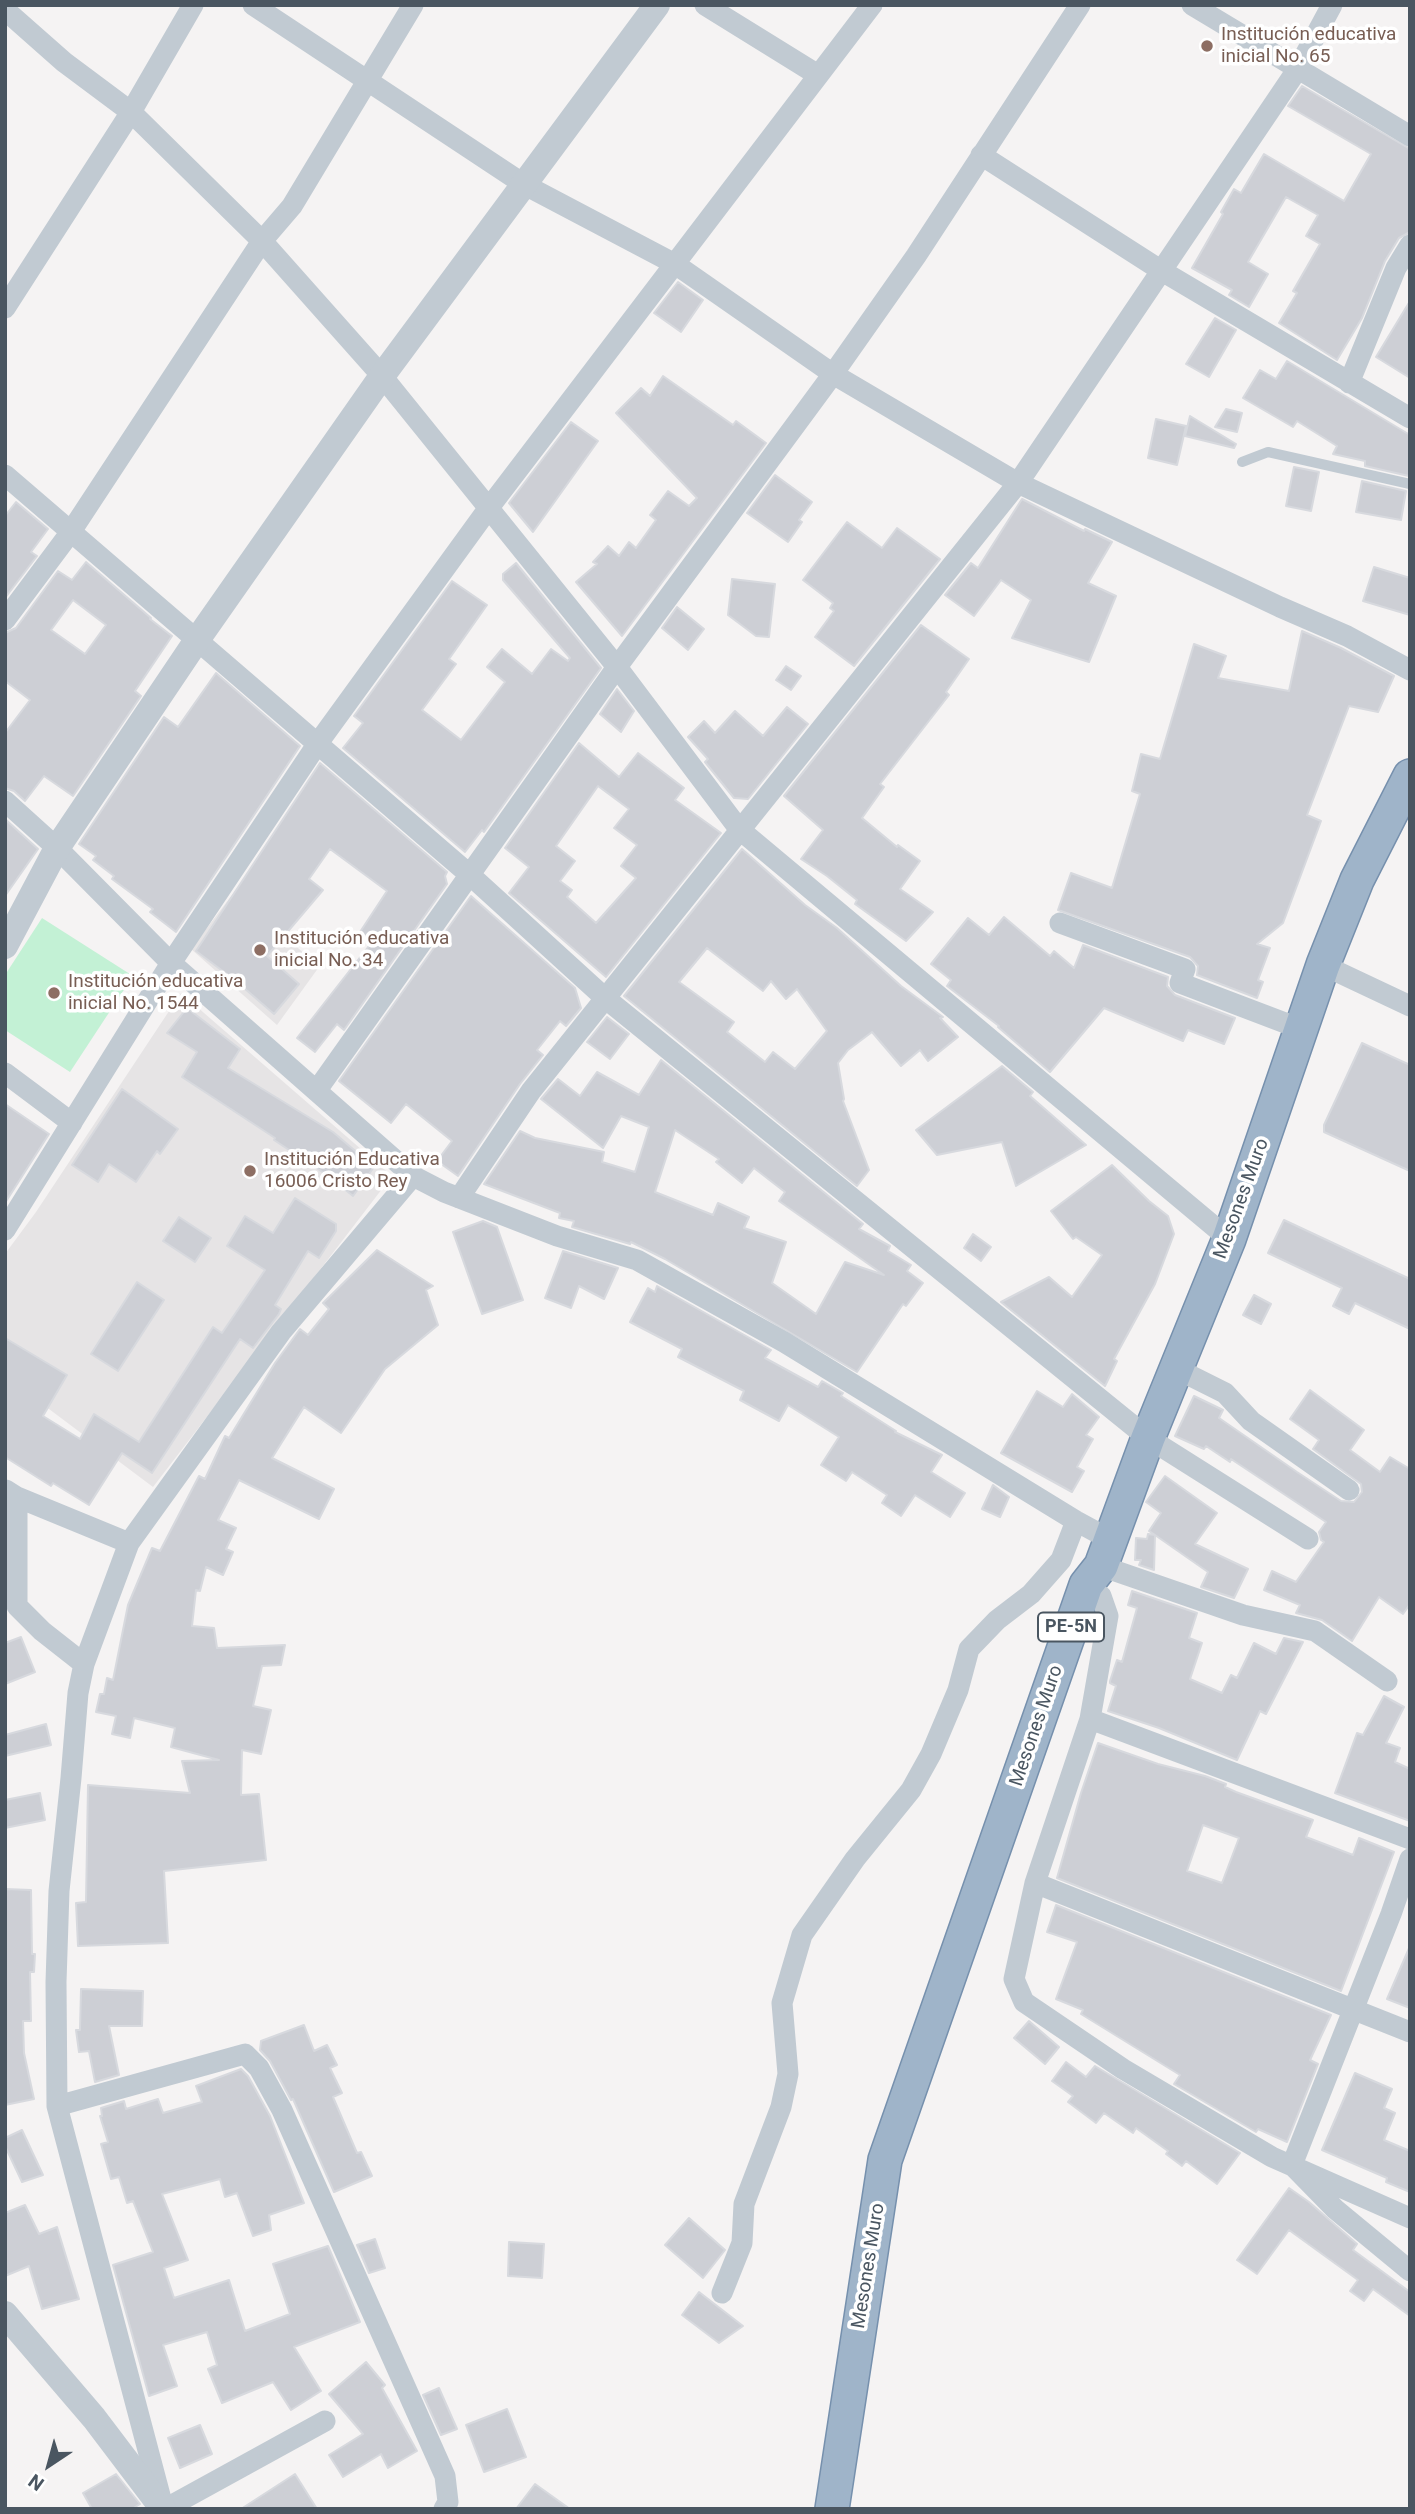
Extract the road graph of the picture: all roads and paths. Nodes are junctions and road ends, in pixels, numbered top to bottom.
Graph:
1 (193, 5) edge
2 (253, 5) edge
3 (413, 5) edge
4 (657, 5) edge
5 (705, 5) edge
6 (872, 5) edge
7 (1080, 5) edge
8 (1192, 5) edge
9 (1332, 5) edge
10 (5, 10) edge
11 (1297, 70) junction
12 (818, 75) junction
13 (367, 80) junction
14 (131, 112) junction
15 (1410, 136) edge
16 (981, 155) junction
17 (525, 185) junction
18 (262, 241) junction
19 (1410, 245) edge
20 (676, 264) junction
21 (1162, 271) junction
22 (5, 307) edge
23 (833, 374) junction
24 (382, 376) junction
25 (1349, 383) junction
26 (1410, 418) edge
27 (1242, 462) dead end
28 (5, 475) edge
29 (1018, 483) junction
30 (1410, 484) edge
31 (488, 509) junction
32 (70, 533) junction
33 (5, 620) edge
34 (197, 640) junction
35 (617, 667) junction
36 (1410, 670) edge
37 (318, 743) junction
38 (1410, 776) edge
39 (5, 801) edge
40 (739, 829) junction
41 (57, 848) junction
42 (470, 874) junction
43 (1060, 923) dead end
44 (5, 946) edge
45 (171, 963) junction
46 (1323, 965) junction
47 (605, 999) junction
48 (1410, 1006) edge
49 (1301, 1028) junction
50 (5, 1073) edge
51 (317, 1090) junction
52 (72, 1123) junction
53 (413, 1176) junction
54 (459, 1198) junction
55 (5, 1230) edge
56 (1229, 1239) junction
57 (1177, 1369) junction
58 (1148, 1438) junction
59 (1349, 1490) dead end
60 (11, 1493) edge
61 (1076, 1521) junction
62 (1308, 1539) dead end
63 (129, 1543) junction
64 (1099, 1564) junction
65 (84, 1664) junction
66 (1387, 1681) dead end
67 (1090, 1719) junction
68 (1410, 1839) edge
69 (1410, 1859) edge
70 (1035, 1883) junction
71 (1353, 2010) junction
72 (1410, 2032) edge
73 (57, 2106) junction
74 (1292, 2165) junction
75 (1410, 2218) edge
76 (1410, 2271) edge
77 (722, 2293) dead end
78 (5, 2314) edge
79 (325, 2421) dead end
80 (164, 2509) edge
81 (444, 2509) edge
82 (832, 2509) edge

1 - 14 street
2 - 13 street
3 - 13 street
4 - 17 street
5 - 12 street
6 - 12 street
7 - 16 street
8 - 11 street
9 - 11 street
10 - 14 street
11 - 15 street
11 - 21 street
12 - 20 street
13 - 17 street
13 - 18 street
14 - 18 street
14 - 22 street
16 - 21 street
16 - 23 street
17 - 20 street
17 - 24 street
18 - 24 street
18 - 32 street
19 - 25 street
20 - 23 street
20 - 31 street
21 - 25 street
21 - 29 street
23 - 29 street
23 - 35 street
24 - 31 street
24 - 34 street
25 - 26 street
27 - 30 lane
28 - 32 street
29 - 36 street
29 - 40 street
31 - 35 street
31 - 37 street
32 - 33 street
32 - 34 street
34 - 37 street
34 - 41 street
35 - 40 street
35 - 42 street
37 - 42 street
37 - 45 street
38 - 46 highway, Mesones Muro / PE-5N
39 - 41 street
40 - 47 street
40 - 56 street
41 - 44 street
41 - 45 street
42 - 47 street
42 - 51 street
43 - 49 street
45 - 51 street
45 - 52 street
46 - 48 street
46 - 49 highway, Mesones Muro / PE-5N
47 - 54 street
47 - 58 street
49 - 56 highway, Mesones Muro / PE-5N
50 - 52 street
51 - 53 street
52 - 55 street
53 - 54 street
53 - 63 street
54 - 61 street
56 - 57 highway, Mesones Muro / PE-5N
57 - 58 highway, Mesones Muro / PE-5N
57 - 59 street
58 - 62 street
58 - 64 highway, Mesones Muro / PE-5N
60 - 63 street
60 - 65 street
61 - 64 street
61 - 77 street
63 - 65 street
64 - 66 street
64 - 67 street
64 - 82 highway, Mesones Muro / PE-5N
65 - 73 street
67 - 68 street
67 - 70 street
69 - 71 street
70 - 71 street
70 - 74 street
71 - 72 street
71 - 74 street
73 - 80 street
73 - 81 street
74 - 75 street
74 - 76 street
78 - 80 street
79 - 80 street

